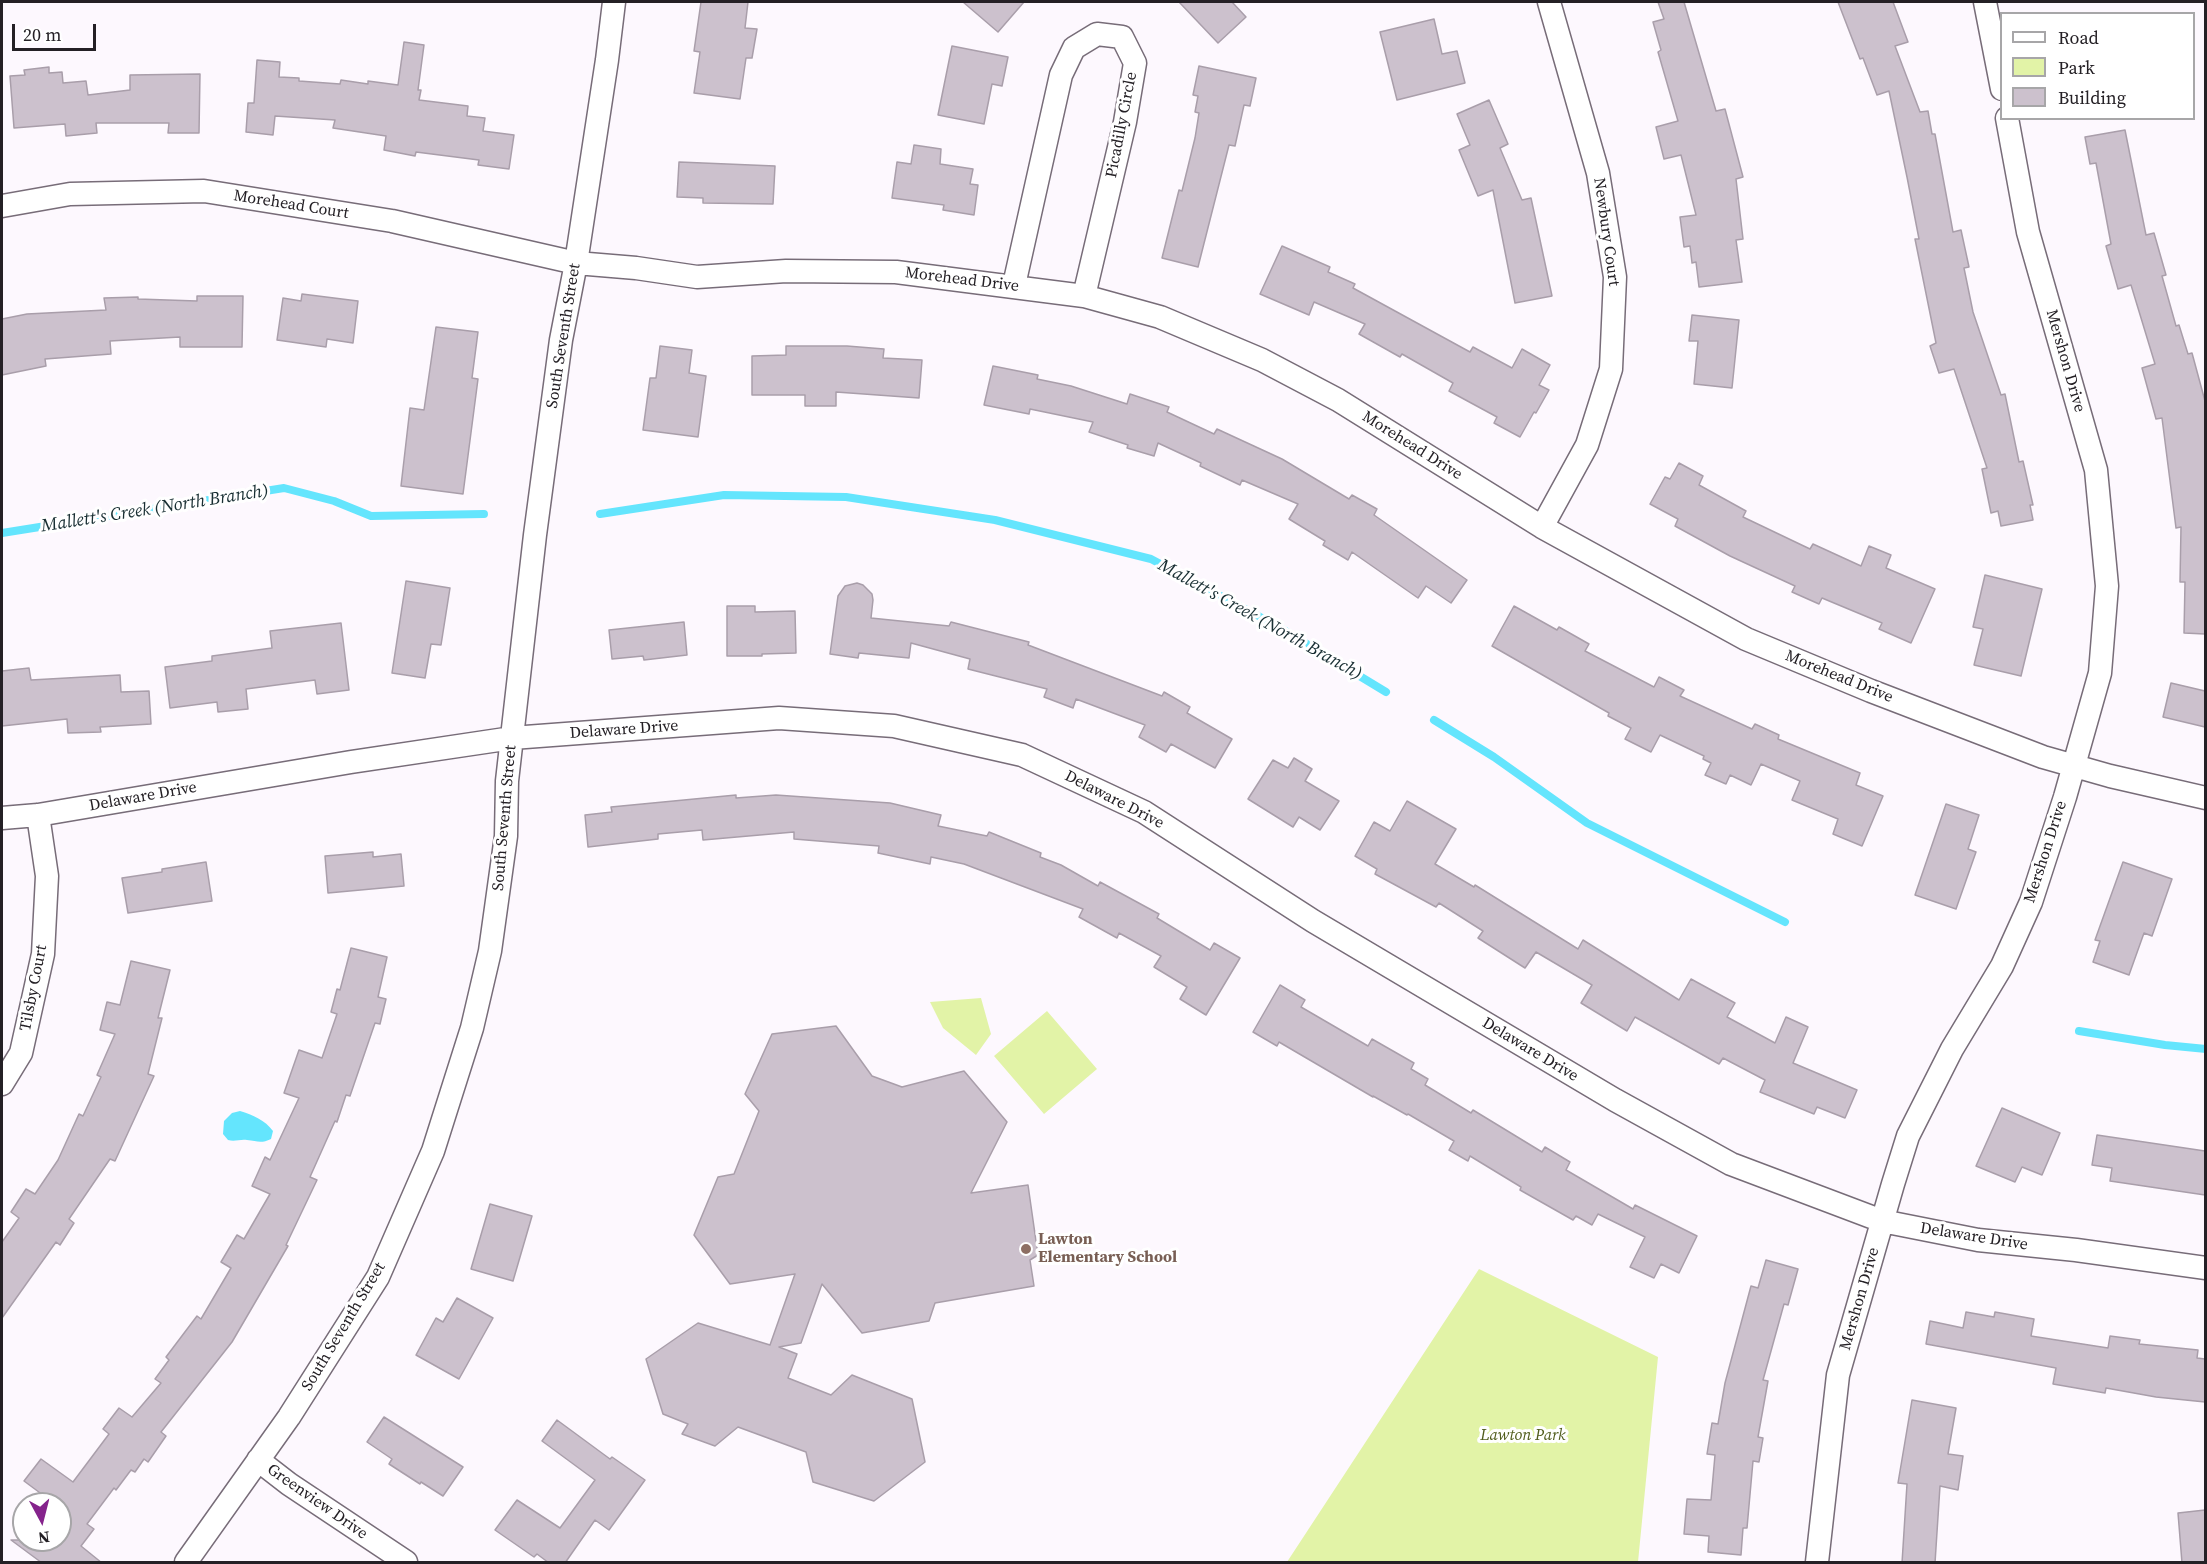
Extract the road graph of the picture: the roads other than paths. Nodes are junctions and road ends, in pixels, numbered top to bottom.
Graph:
1 (614, 2) edge
2 (1549, 2) edge
3 (1985, 2) edge
4 (2000, 84) edge
5 (2007, 120) edge
6 (2, 206) edge
7 (576, 263) junction
8 (1014, 285) junction
9 (1084, 296) junction
10 (1542, 527) junction
11 (512, 738) junction
12 (2073, 766) junction
13 (2205, 798) edge
14 (38, 815) junction
15 (2, 818) edge
16 (2, 1084) edge
17 (1882, 1221) junction
18 (2205, 1268) edge
19 (258, 1461) junction
20 (186, 1563) edge
21 (406, 1563) edge
22 (1817, 1563) edge

1 - 7 street, South Seventh Street
2 - 10 street, Newbury Court
3 - 4 street
5 - 12 street, Mershon Drive
6 - 7 street, Morehead Court
7 - 8 street, Morehead Drive
7 - 11 street, South Seventh Street
8 - 9 street, Morehead Drive
8 - 9 street, Picadilly Circle
9 - 10 street, Morehead Drive
10 - 12 street, Morehead Drive
11 - 14 street, Delaware Drive
11 - 17 street, Delaware Drive
11 - 19 street, South Seventh Street
12 - 13 street, Morehead Drive
12 - 17 street, Mershon Drive
14 - 15 street, Delaware Drive
14 - 16 street, Tilsby Court
17 - 18 street, Delaware Drive
17 - 22 street, Mershon Drive
19 - 20 street, South Seventh Street
19 - 21 street, Greenview Drive

